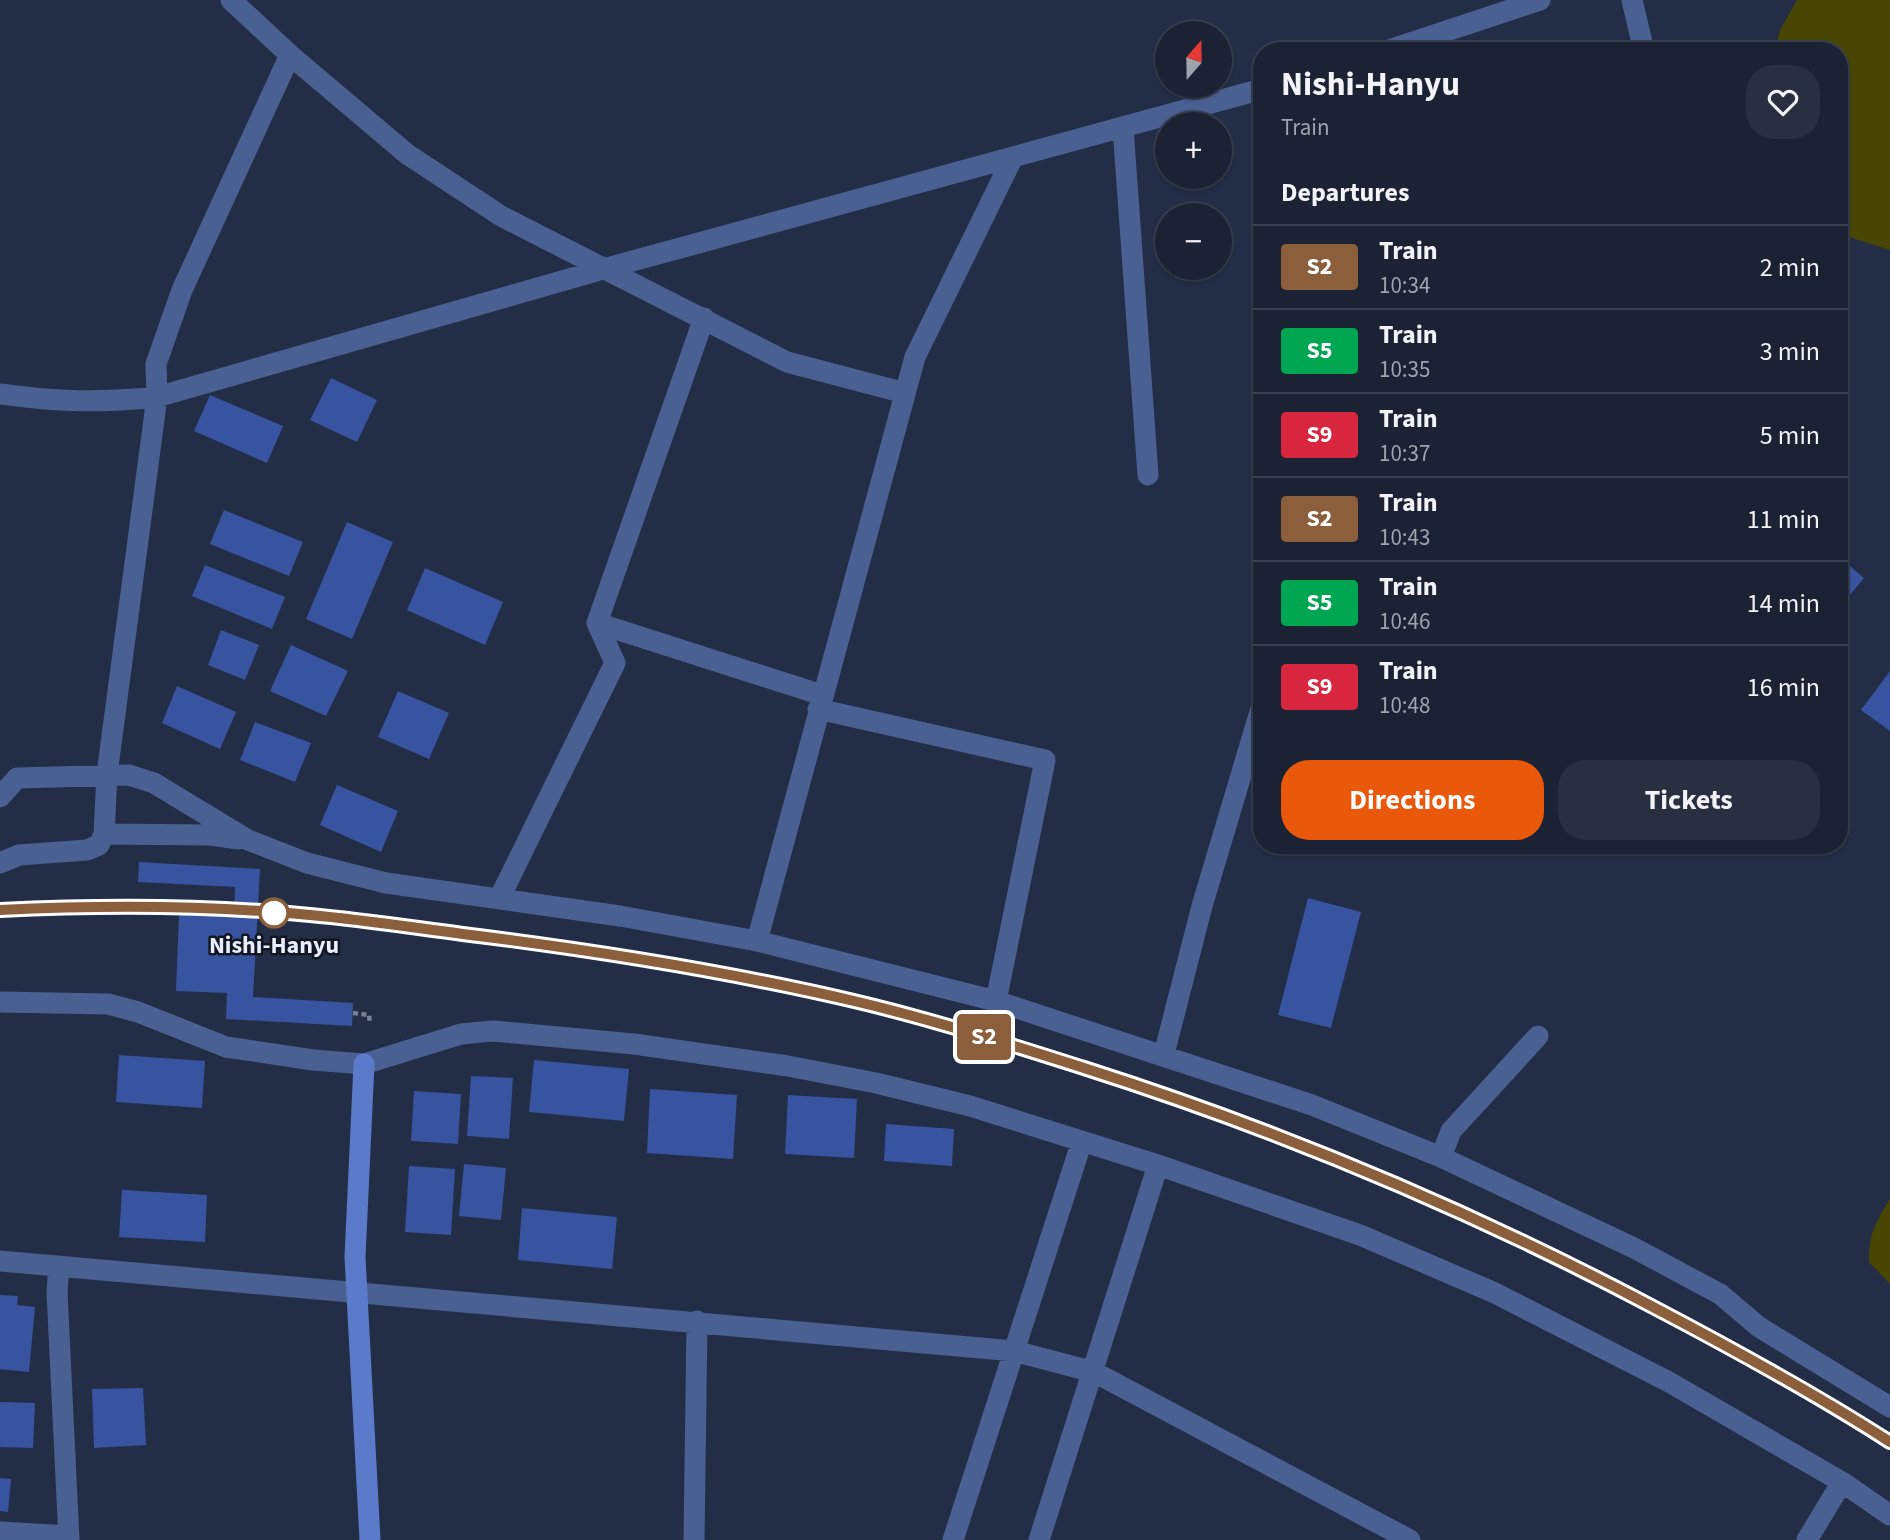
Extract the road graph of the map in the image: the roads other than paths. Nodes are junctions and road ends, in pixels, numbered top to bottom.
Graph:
1 (231, 0) edge
2 (1539, 0) edge
3 (1632, 0) edge
4 (1413, 42) edge
5 (1641, 42) edge
6 (290, 55) junction
7 (1253, 92) edge
8 (1123, 128) junction
9 (1012, 159) junction
10 (607, 268) junction
11 (704, 318) junction
12 (905, 393) junction
13 (0, 394) edge
14 (157, 397) junction
15 (1148, 475) dead end
16 (597, 623) junction
17 (820, 702) junction
18 (1253, 735) edge
19 (107, 774) junction
20 (0, 796) edge
21 (104, 834) junction
22 (248, 840) junction
23 (0, 863) edge
24 (500, 897) junction
25 (757, 941) junction
26 (996, 1001) junction
27 (0, 1002) edge
28 (1538, 1036) dead end
29 (1164, 1054) junction
30 (364, 1064) junction
31 (1082, 1141) junction
32 (1441, 1157) junction
33 (1158, 1165) junction
34 (0, 1261) edge
35 (59, 1266) junction
36 (357, 1291) junction
37 (697, 1321) junction
38 (1014, 1351) junction
39 (1094, 1371) junction
40 (1890, 1408) edge
41 (1842, 1482) junction
42 (1890, 1515) edge
43 (0, 1532) edge
44 (1399, 1537) edge
45 (69, 1538) edge
46 (370, 1540) edge
47 (694, 1540) edge
48 (953, 1540) edge
49 (1038, 1540) edge
50 (1807, 1540) edge

1 - 6 street
2 - 4 street
3 - 5 street
6 - 10 street
6 - 14 street
7 - 8 street
8 - 9 street
8 - 15 street
9 - 10 street
9 - 12 street
10 - 11 street
10 - 14 street
11 - 12 street
11 - 16 street
12 - 17 street
13 - 14 street
14 - 19 street
16 - 17 street
16 - 24 street
17 - 25 street
17 - 26 street
18 - 29 street
19 - 20 street
19 - 21 street
19 - 22 street
21 - 22 street
21 - 23 street
22 - 24 street
24 - 25 street
25 - 26 street
26 - 29 street
27 - 30 street
28 - 32 street
29 - 32 street
30 - 31 street
30 - 36 street
31 - 33 street
31 - 38 street
32 - 40 street
33 - 39 street
33 - 41 street
34 - 35 street
35 - 36 street
35 - 45 street
36 - 37 street
36 - 46 street
37 - 38 street
37 - 47 street
38 - 39 street
38 - 48 street
39 - 44 street
39 - 49 street
41 - 42 street
41 - 50 street
43 - 45 street

